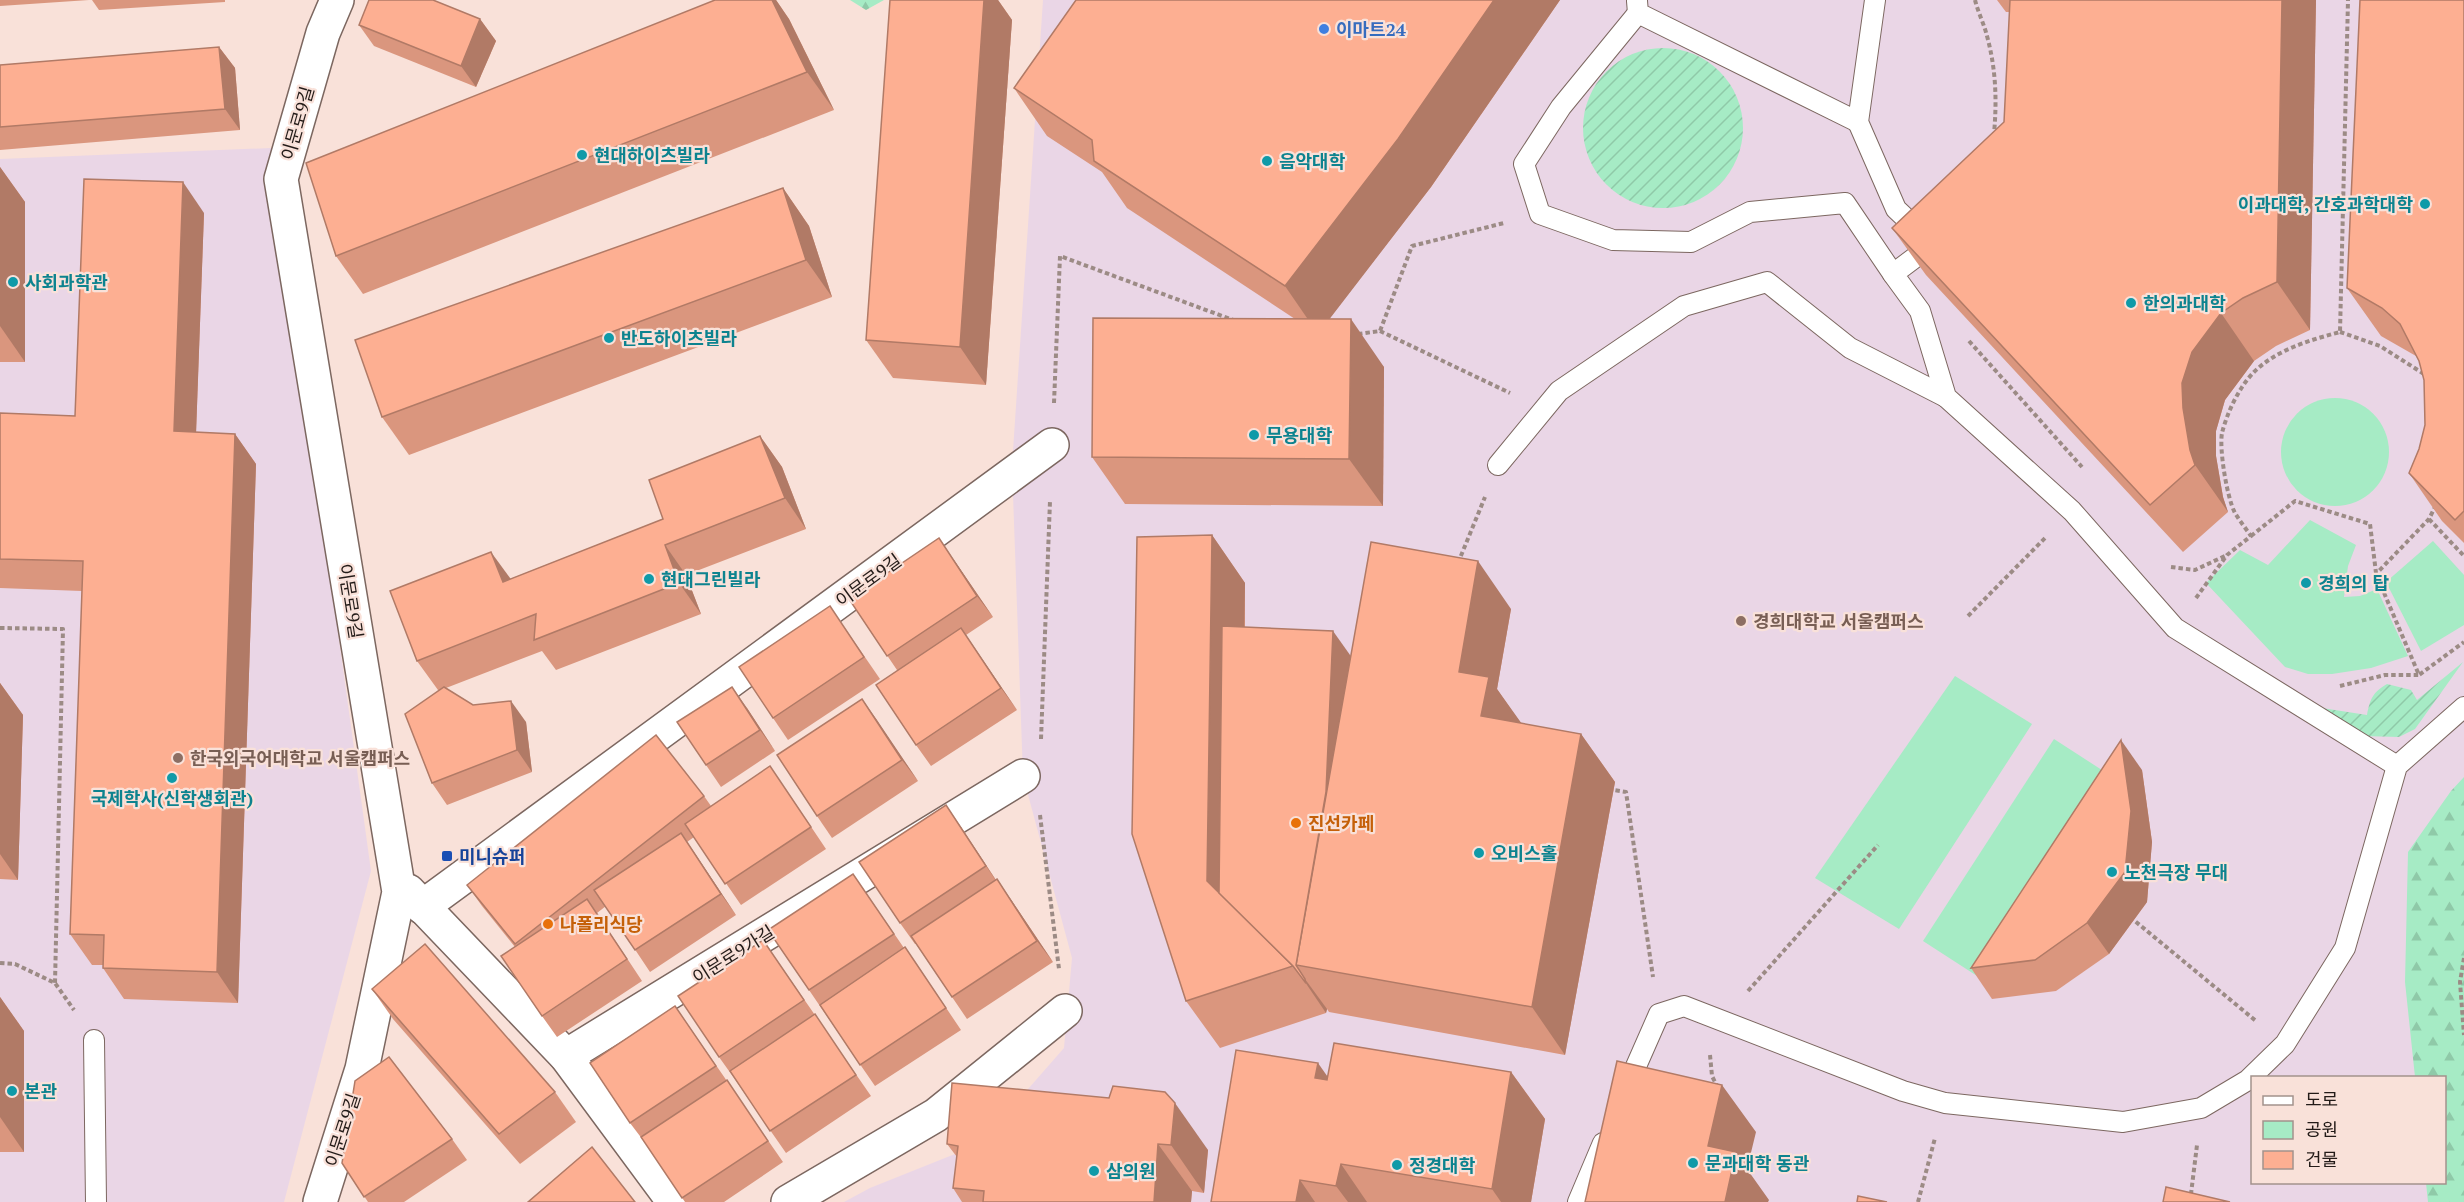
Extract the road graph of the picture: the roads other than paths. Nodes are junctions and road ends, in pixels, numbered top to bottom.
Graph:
1 (337, 0) edge
2 (1875, 0) edge
3 (1638, 7) edge
4 (1858, 123) junction
5 (1893, 274) junction
6 (1946, 397) junction
7 (1052, 445) road end
8 (1498, 465) road end
9 (2464, 707) edge
10 (2397, 766) junction
11 (1023, 776) dead end
12 (397, 878) junction
13 (422, 907) junction
14 (1065, 1011) road end
15 (94, 1040) road end
16 (566, 1056) junction
17 (2252, 1076) edge
18 (2251, 1077) edge
19 (1618, 1108) edge
20 (1609, 1129) edge
21 (96, 1202) edge
22 (320, 1202) edge
23 (674, 1202) edge
24 (788, 1202) edge
25 (1578, 1202) edge

1 - 12 street, 이문로9길
2 - 4 lane
3 - 4 lane
3 - 5 lane
4 - 5 lane
5 - 6 lane
6 - 8 lane
6 - 10 lane
7 - 13 street, 이문로9길
9 - 10 lane
10 - 17 lane
11 - 16 street, 이문로9가길
12 - 13 street
12 - 22 street, 이문로9길
13 - 16 street
14 - 24 street
15 - 21 lane
16 - 23 street
18 - 19 lane
20 - 25 lane

